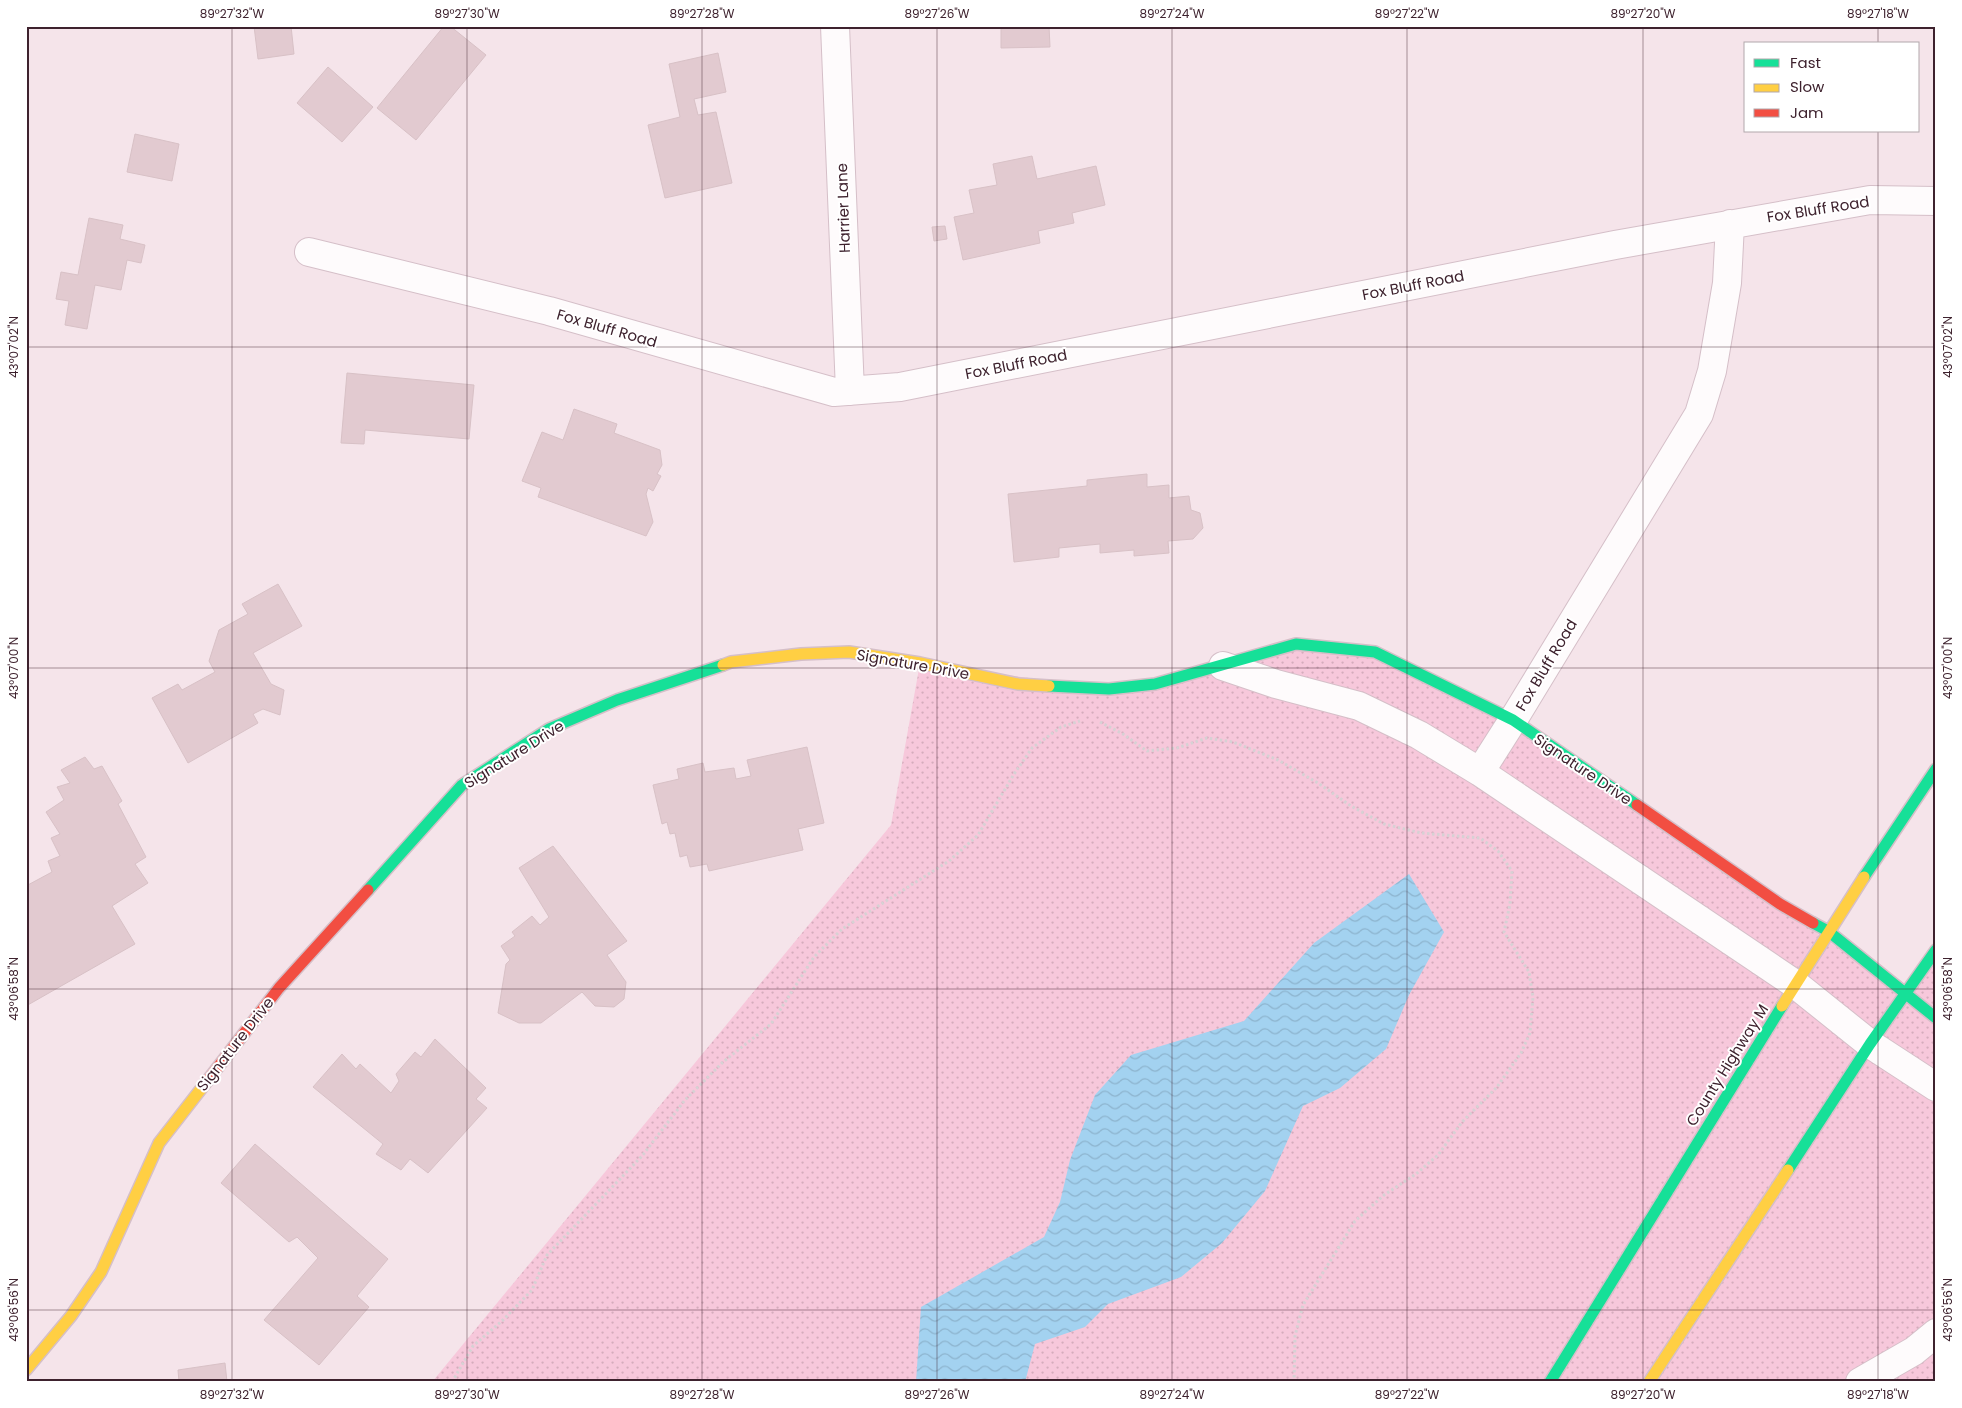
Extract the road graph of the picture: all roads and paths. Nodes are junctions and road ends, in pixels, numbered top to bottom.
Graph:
1 (835, 26) edge
2 (1936, 201) edge
3 (1730, 224) junction
4 (309, 252) dead end
5 (850, 391) junction
6 (1224, 666) junction
7 (1088, 718) dead end
8 (1094, 720) dead end
9 (1513, 720) junction
10 (1936, 769) edge
11 (1480, 772) junction
12 (1828, 931) junction
13 (1936, 950) edge
14 (1795, 984) junction
15 (1906, 995) junction
16 (1936, 1018) edge
17 (1870, 1044) junction
18 (1936, 1087) edge
19 (1936, 1333) edge
20 (26, 1370) edge
21 (452, 1382) edge
22 (1294, 1382) edge
23 (1550, 1382) edge
24 (1649, 1382) edge
25 (1860, 1382) edge

1 - 5 street, Harrier Lane
2 - 3 street, Fox Bluff Road
3 - 5 street, Fox Bluff Road
3 - 9 street, Fox Bluff Road
4 - 5 street, Fox Bluff Road
6 - 9 street, Signature Drive
6 - 11 street
6 - 20 street, Signature Drive
7 - 21 path
8 - 22 path
9 - 11 street, Fox Bluff Road
9 - 12 street, Signature Drive
10 - 12 street, County Highway M
11 - 14 street
12 - 14 street, County Highway M
12 - 15 street, Signature Drive
13 - 15 street
14 - 17 street
14 - 23 street, County Highway M
15 - 16 street, Signature Drive
15 - 17 street
17 - 18 street
17 - 24 street
19 - 25 street

